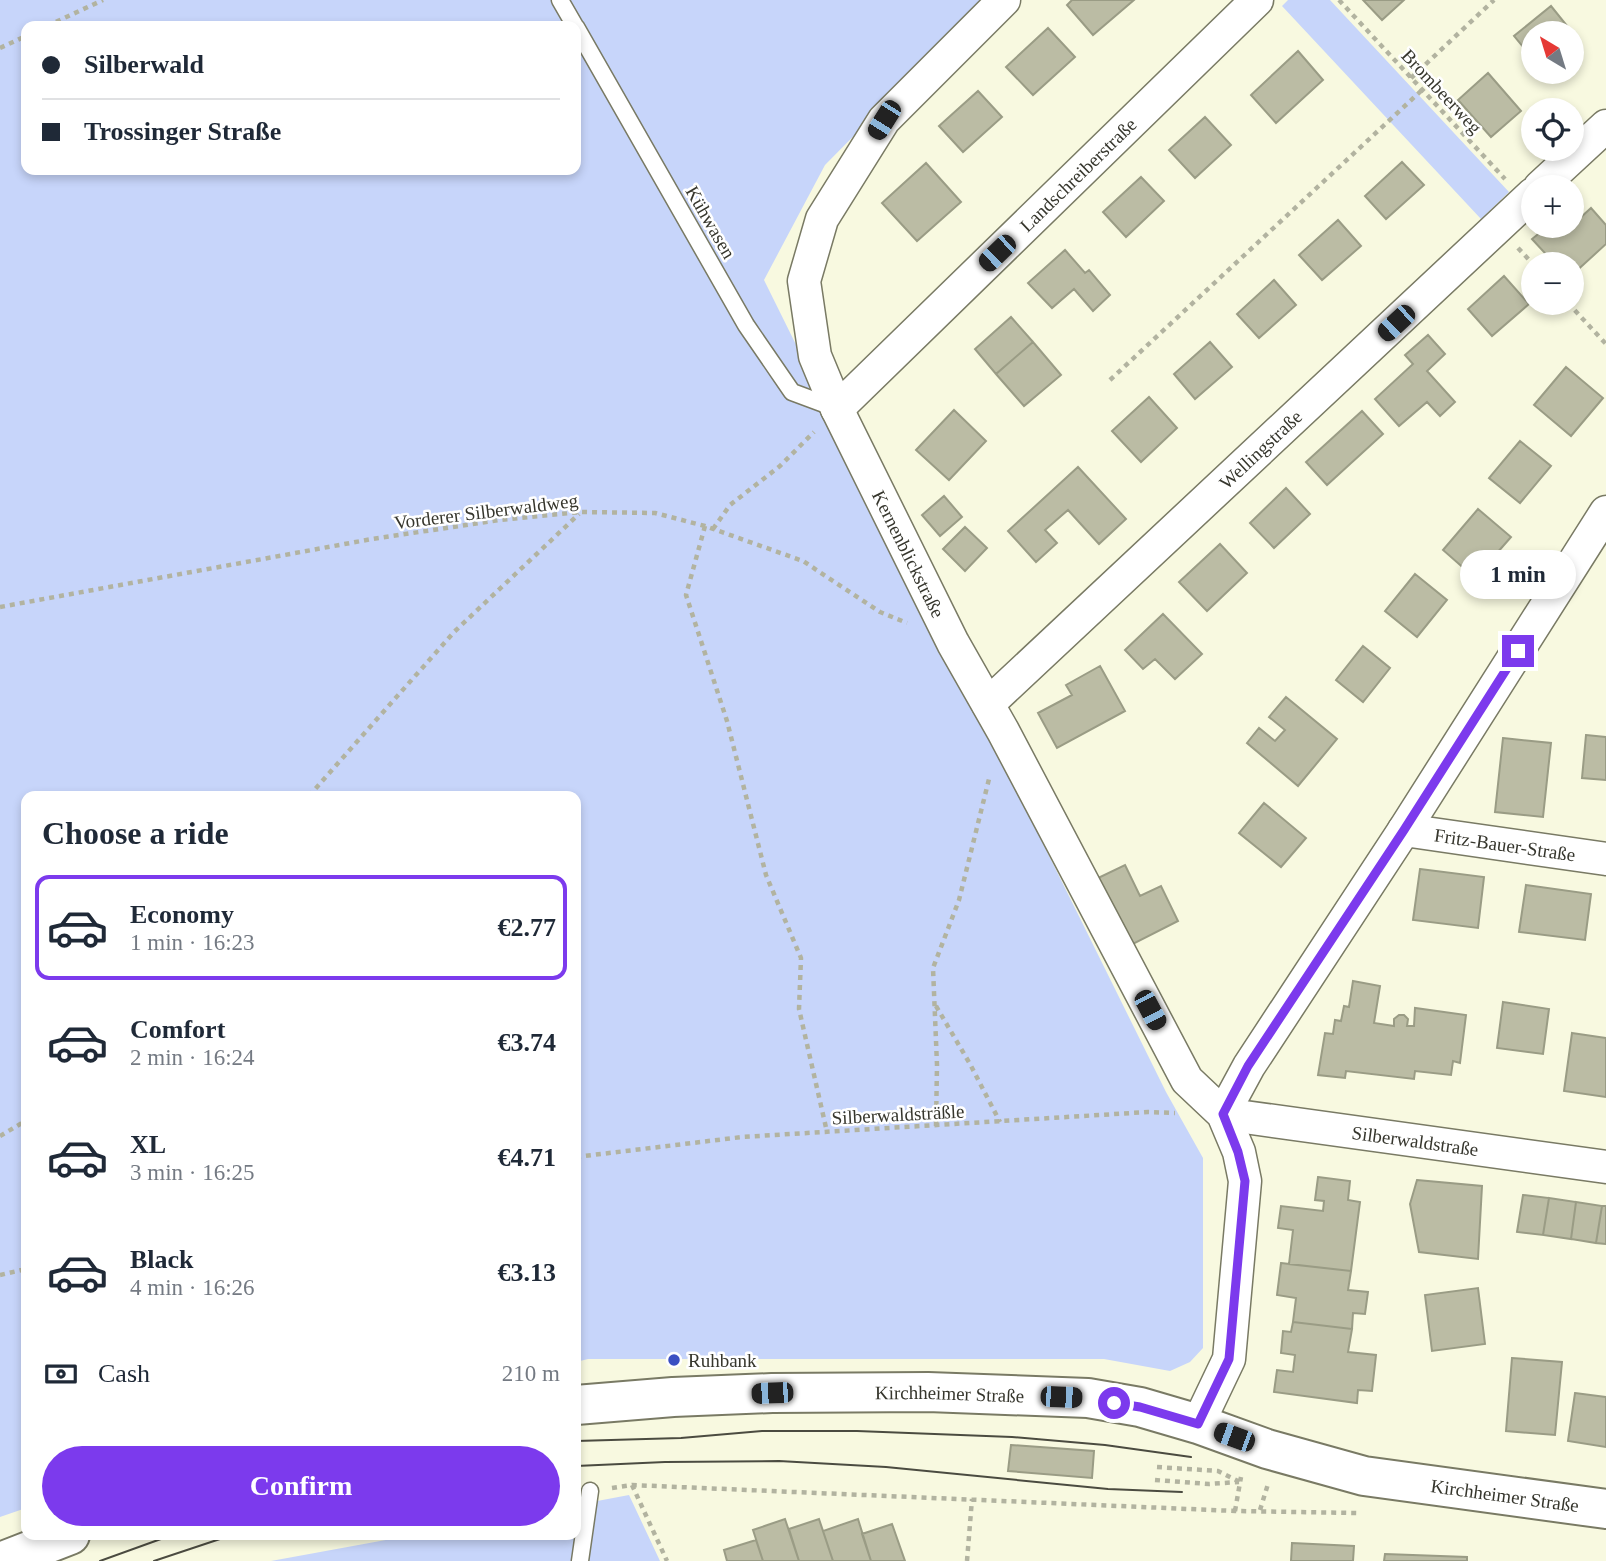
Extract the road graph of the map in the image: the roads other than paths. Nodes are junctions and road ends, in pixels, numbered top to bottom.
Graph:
1 (560, 0) edge
2 (1004, 0) edge
3 (1257, 0) edge
4 (572, 21) edge
5 (581, 37) edge
6 (1606, 126) edge
7 (1553, 175) edge
8 (1521, 206) edge
9 (837, 409) junction
10 (1605, 516) edge
11 (995, 718) junction
12 (1404, 830) junction
13 (1606, 859) edge
14 (1223, 1114) junction
15 (1606, 1167) edge
16 (581, 1405) edge
17 (1198, 1424) junction
18 (590, 1491) road end
19 (1606, 1509) edge
20 (56, 1540) edge
21 (3, 1561) edge
22 (580, 1561) edge

1 - 4 lane, Kühwasen
2 - 9 street, Kernenblickstraße
3 - 9 street, Landschreiberstraße
5 - 9 lane, Kühwasen
6 - 7 street, Wellingstraße
8 - 11 street, Wellingstraße
9 - 11 street, Kernenblickstraße
10 - 12 street
11 - 14 street, Kernenblickstraße
12 - 13 street, Fritz-Bauer-Straße
12 - 14 street
14 - 15 street, Silberwaldstraße
14 - 17 street
16 - 17 main road, Kirchheimer Straße
17 - 19 main road, Kirchheimer Straße
18 - 22 lane
20 - 21 main road

